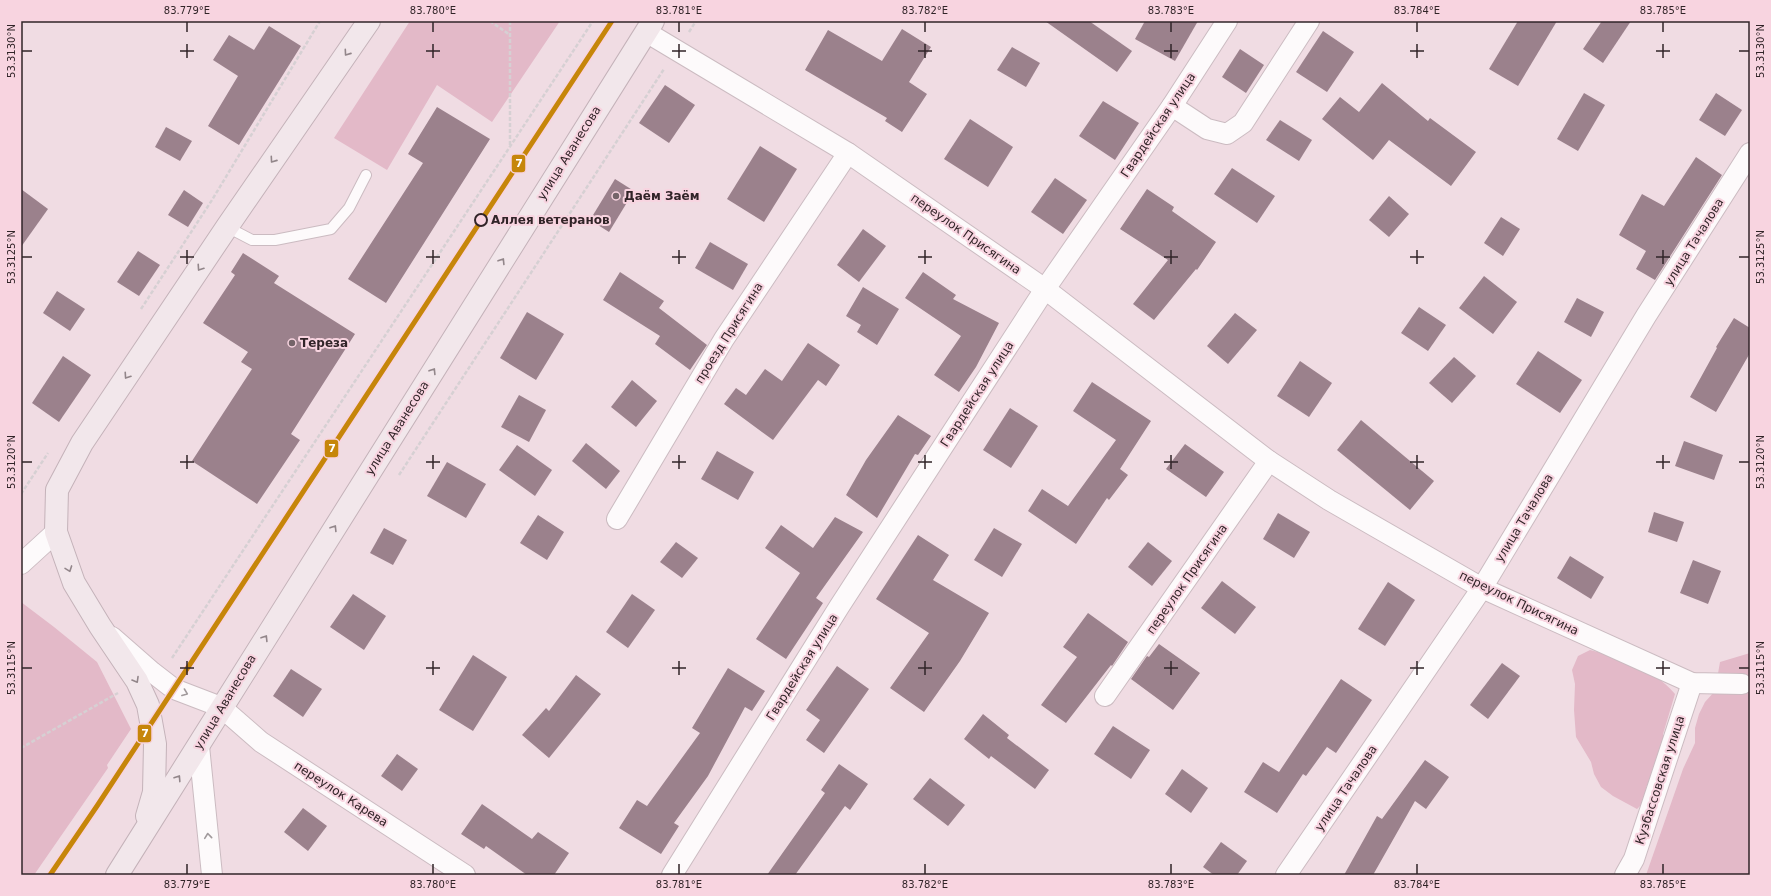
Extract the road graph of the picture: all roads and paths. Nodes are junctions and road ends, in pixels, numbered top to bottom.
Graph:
1 (320, 21) edge
2 (369, 21) edge
3 (490, 21) edge
4 (510, 21) edge
5 (593, 21) edge
6 (696, 21) edge
7 (1227, 21) edge
8 (1309, 21) edge
9 (649, 26) edge
10 (510, 35) junction
11 (677, 50) junction
12 (1172, 106) junction
13 (510, 147) junction
14 (848, 153) junction
15 (1750, 153) edge
16 (366, 175) dead end
17 (227, 227) junction
18 (1045, 289) junction
19 (138, 314) dead end
20 (51, 447) dead end
21 (1269, 461) junction
22 (398, 475) dead end
23 (21, 494) edge
24 (617, 518) dead end
25 (56, 532) junction
26 (21, 564) edge
27 (1482, 588) junction
28 (100, 626) junction
29 (172, 658) dead end
30 (1692, 683) junction
31 (1742, 684) dead end
32 (122, 691) dead end
33 (1105, 696) dead end
34 (221, 707) junction
35 (199, 746) junction
36 (21, 748) edge
37 (142, 834) junction
38 (117, 875) edge
39 (212, 875) edge
40 (465, 875) edge
41 (672, 875) edge
42 (1286, 875) edge
43 (1625, 875) edge

1 - 19 path
2 -> 17 highway, улица Аванесова
3 - 10 path
4 - 10 path
5 - 13 path
6 - 11 path
7 - 12 street, Гвардейская улица
8 - 12 street
9 - 11 street, переулок Присягина
34 -> 9 highway, улица Аванесова
10 - 13 path
11 - 14 street, переулок Присягина
11 - 22 path
12 - 18 street, Гвардейская улица
13 - 29 path
14 - 18 street, переулок Присягина
14 - 24 street, проезд Присягина
15 - 27 street, улица Тачалова
16 - 17 lane
17 -> 25 highway, улица Аванесова
18 - 21 street, переулок Присягина
18 - 41 street, Гвардейская улица
20 - 23 path
21 - 27 street, переулок Присягина
21 - 33 street, переулок Присягина
25 - 26 street
25 -> 28 highway, улица Аванесова
27 - 30 street, переулок Присягина
27 - 42 street, улица Тачалова
28 -> 34 street
28 -> 37 highway, улица Аванесова
30 - 31 street, переулок Присягина
30 - 43 street, Кузбассовская улица
32 - 36 path
34 - 35 highway, улица Аванесова
34 - 40 street, переулок Карева
37 -> 35 highway, улица Аванесова
39 -> 35 street
37 - 38 highway, улица Аванесова

